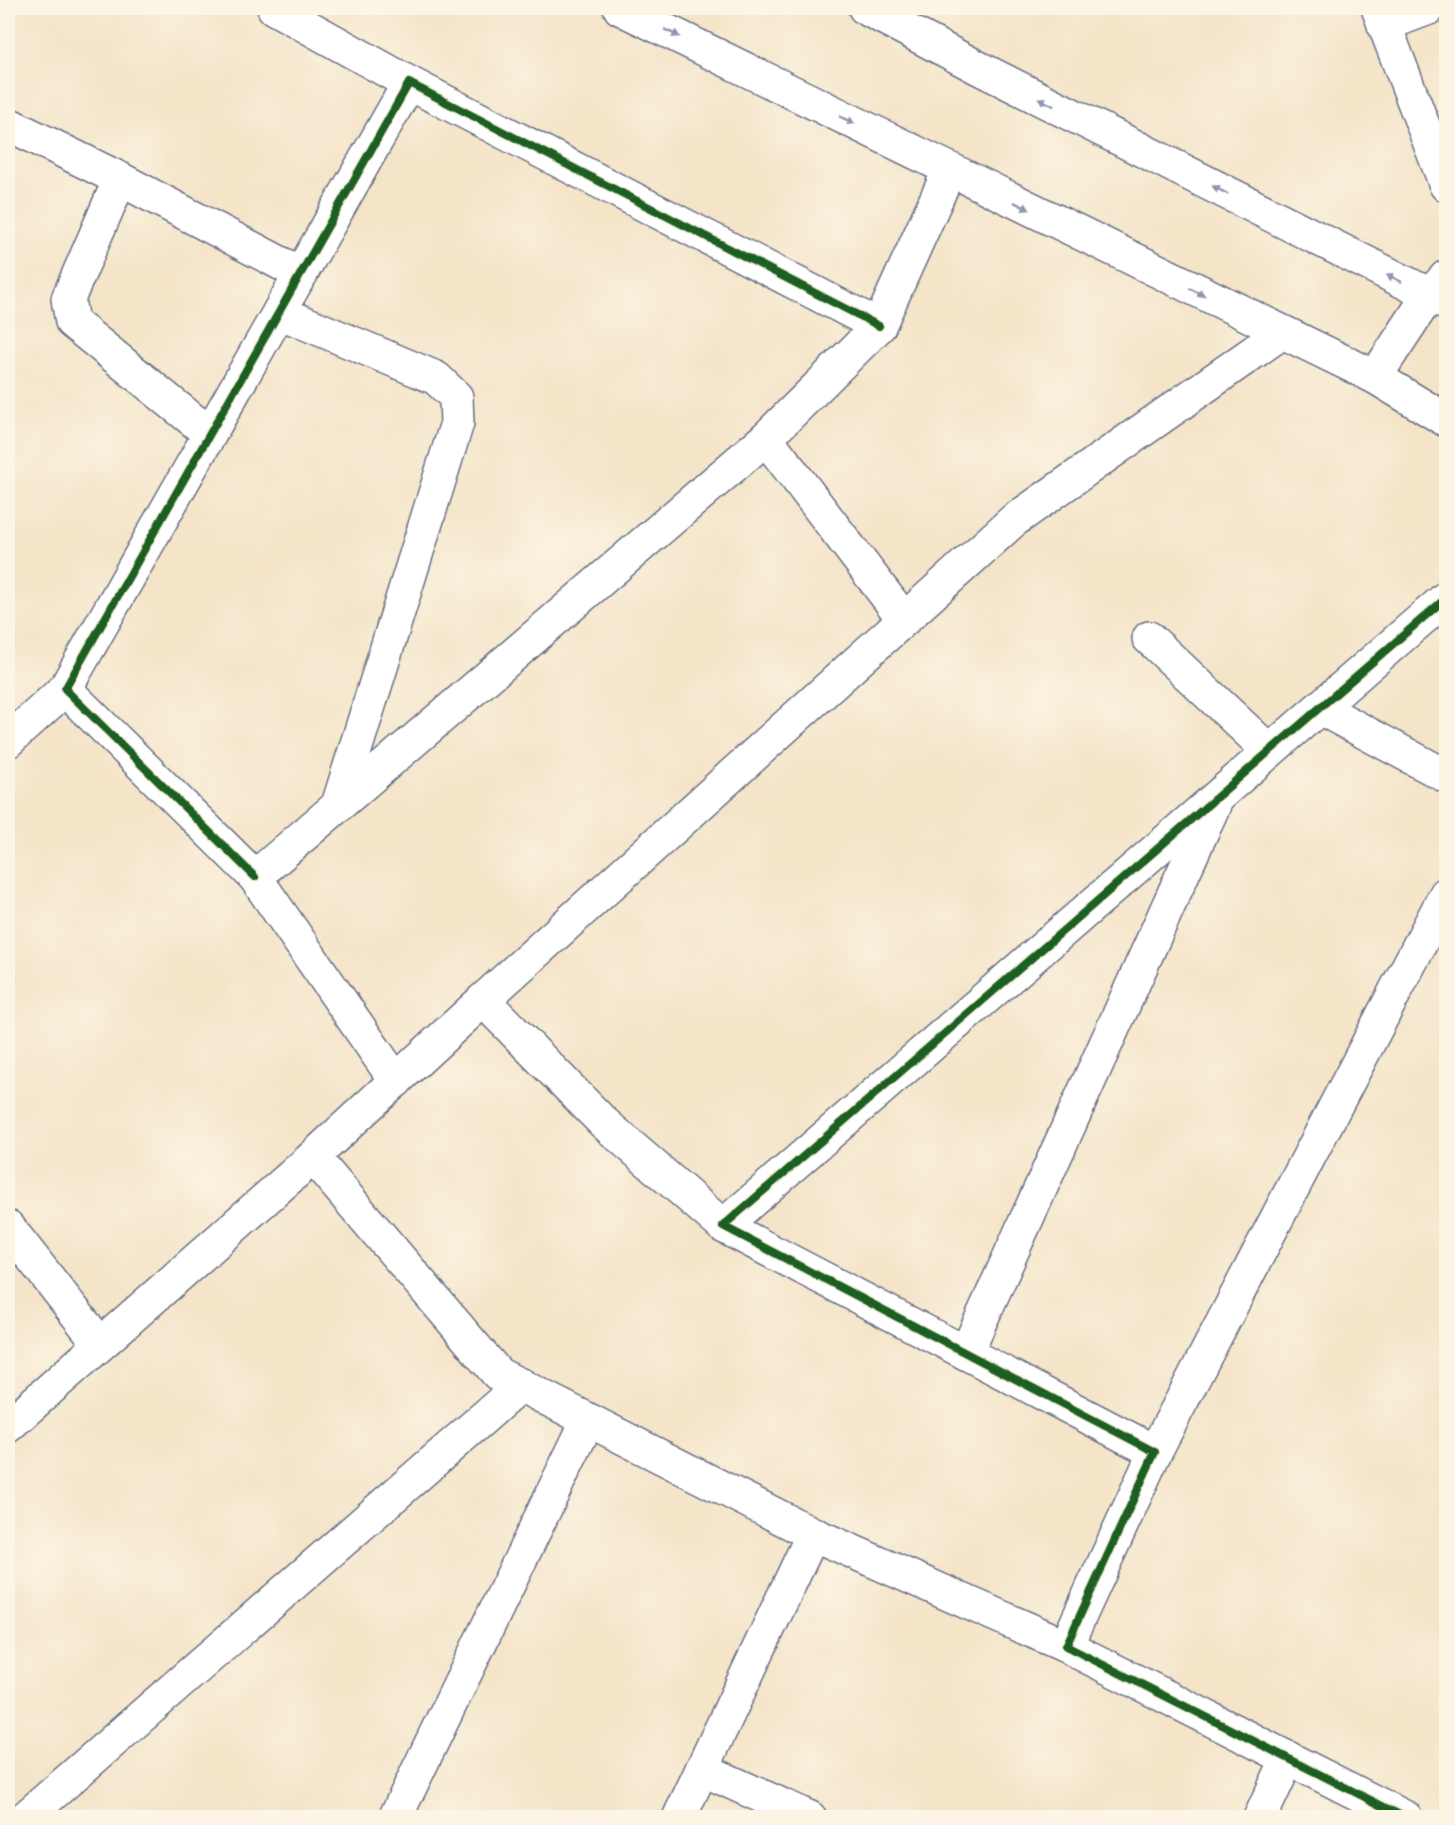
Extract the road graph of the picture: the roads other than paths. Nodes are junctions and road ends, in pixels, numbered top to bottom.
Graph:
1 (274, 8) edge
2 (620, 8) edge
3 (864, 8) edge
4 (1429, 8) edge
5 (1381, 16) edge
6 (409, 83) junction
7 (8, 124) edge
8 (949, 171) junction
9 (120, 179) junction
10 (1446, 185) edge
11 (301, 274) junction
12 (1441, 292) edge
13 (279, 312) junction
14 (879, 326) junction
15 (1281, 333) junction
16 (1375, 377) junction
17 (1446, 420) edge
18 (210, 434) junction
19 (766, 438) junction
20 (1446, 598) edge
21 (904, 619) junction
22 (1149, 638) dead end
23 (65, 689) junction
24 (1320, 708) junction
25 (8, 741) edge
26 (1269, 751) junction
27 (1446, 776) edge
28 (1219, 795) junction
29 (338, 806) junction
30 (255, 877) junction
31 (1446, 894) edge
32 (483, 1000) junction
33 (396, 1081) junction
34 (313, 1157) junction
35 (723, 1226) junction
36 (8, 1227) edge
37 (100, 1344) junction
38 (966, 1353) junction
39 (521, 1385) junction
40 (588, 1420) junction
41 (8, 1426) edge
42 (1155, 1452) junction
43 (813, 1534) junction
44 (1066, 1646) junction
45 (1288, 1758) junction
46 (702, 1768) junction
47 (25, 1818) edge
48 (395, 1818) edge
49 (679, 1818) edge
50 (810, 1818) edge
51 (1260, 1818) edge
52 (1406, 1818) edge

1 - 6 street
2 -> 8 street
12 -> 3 street
4 - 5 street
5 - 10 street
6 - 11 street
6 - 14 street
7 - 9 street
8 - 14 street
8 -> 15 street
9 - 11 street
9 - 18 street
11 - 13 street
12 - 16 street
13 - 18 street
13 - 29 street
14 - 19 street
15 - 16 street
15 - 21 street
16 - 17 street
18 - 23 street
19 - 21 street
19 - 29 street
20 - 24 street
21 - 32 street
22 - 26 street
23 - 25 street
23 - 30 street
24 - 26 street
24 - 27 street
26 - 28 street
28 - 35 street
28 - 38 street
29 - 30 street
30 - 33 street
31 - 42 street
32 - 33 street
32 - 35 street
33 - 34 street
34 - 37 street
34 - 39 street
35 - 38 street
36 - 37 street
37 - 41 street
38 - 42 street
39 - 40 street
39 - 47 street
40 - 43 street
40 - 48 street
42 - 44 street
43 - 44 street
43 - 46 street
44 - 45 street
45 - 51 street
45 - 52 street
46 - 49 street
46 - 50 street

